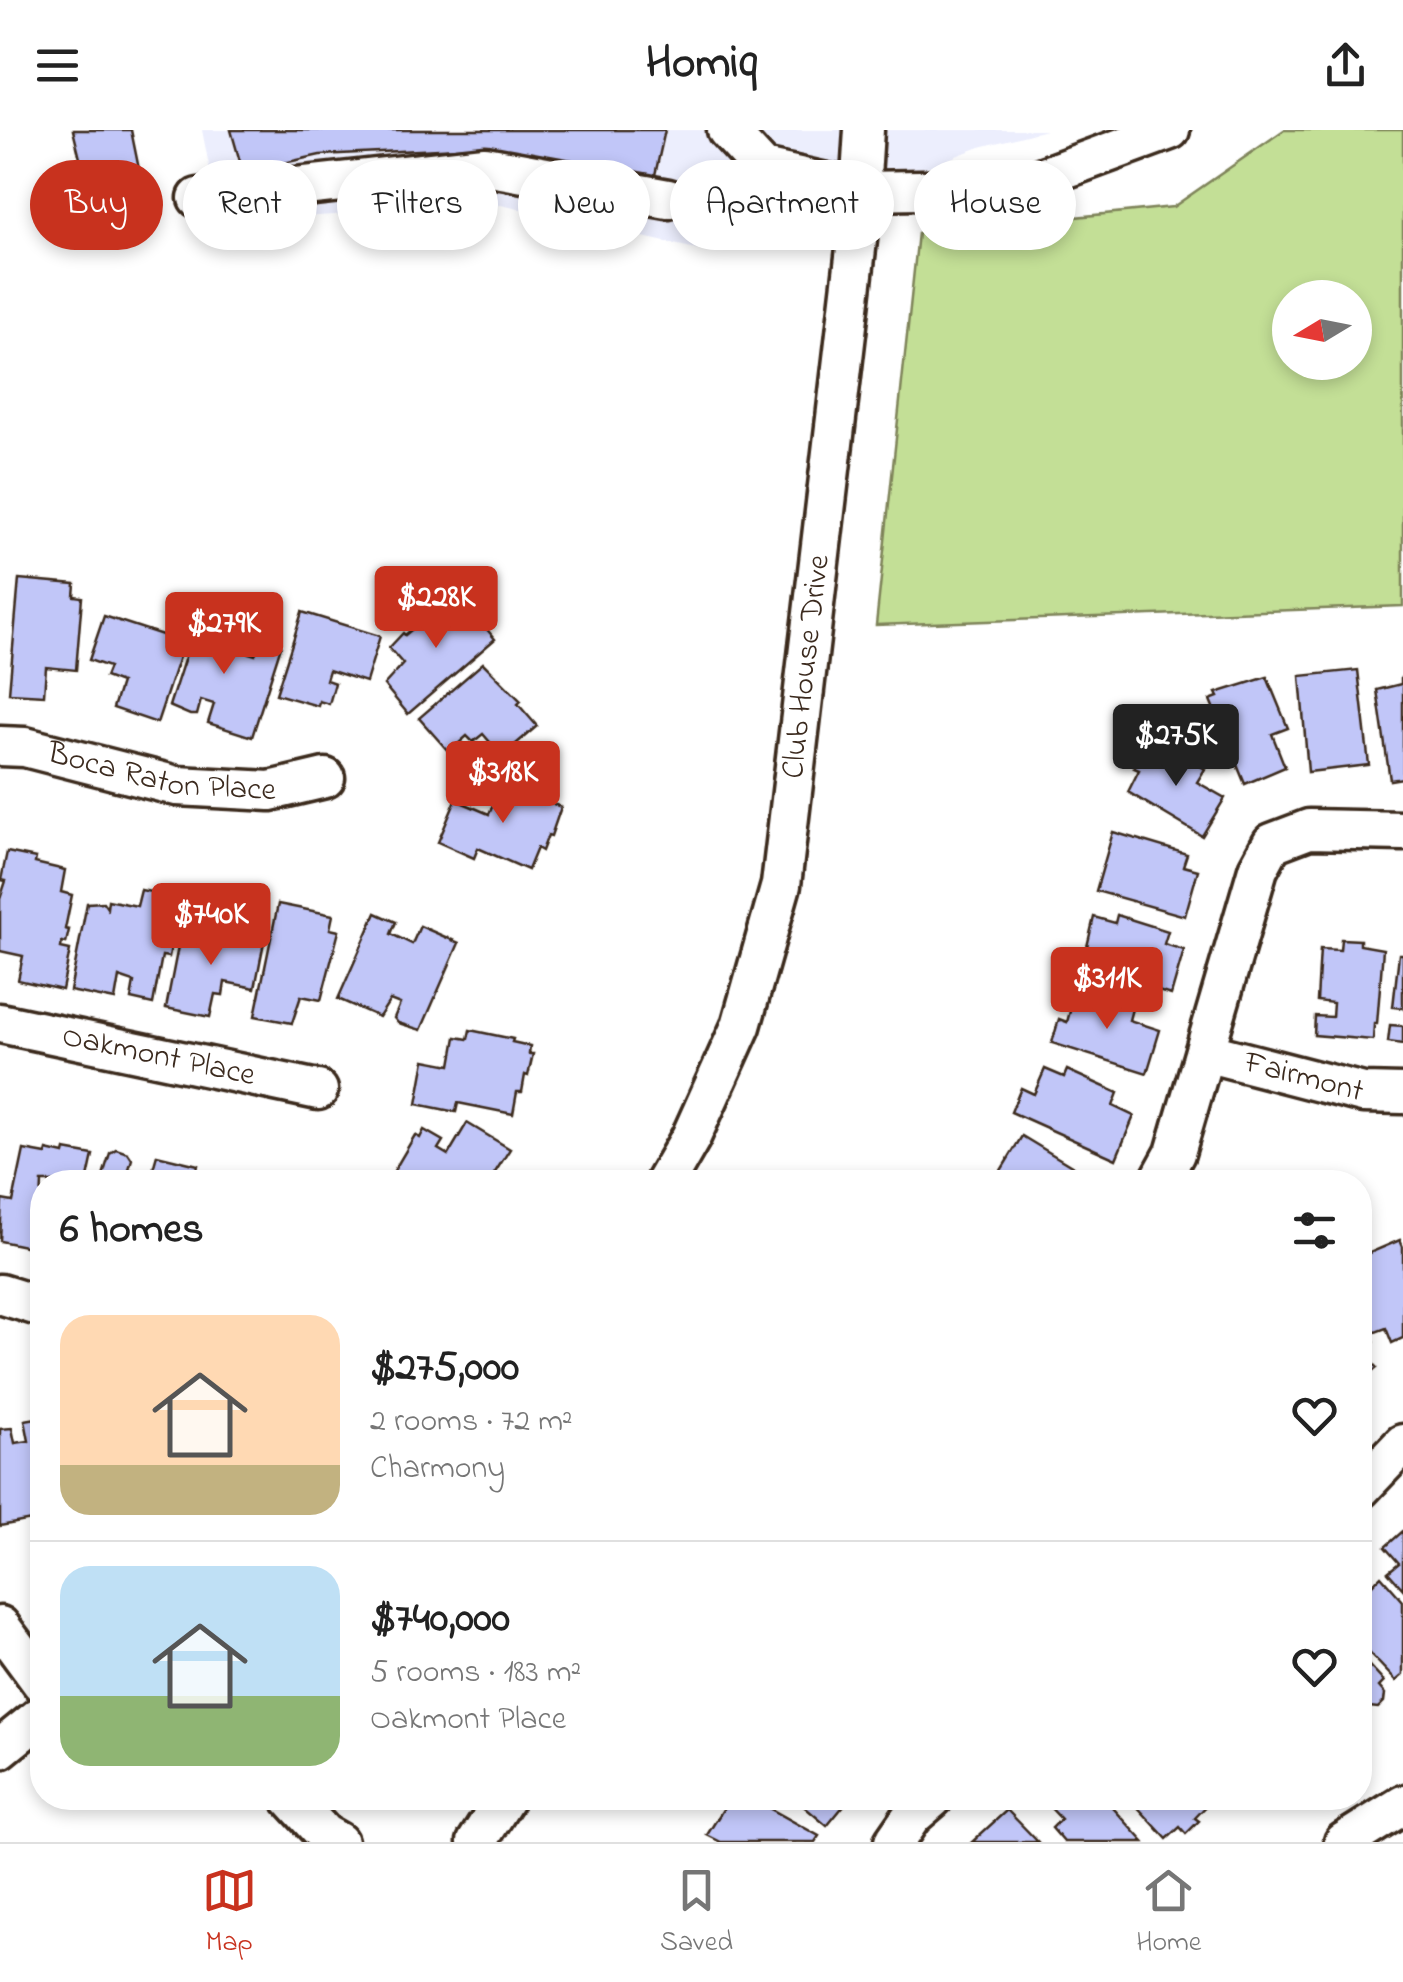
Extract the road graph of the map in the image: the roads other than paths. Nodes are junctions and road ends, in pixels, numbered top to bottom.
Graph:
1 (727, 130) edge
2 (864, 130) edge
3 (1170, 130) edge
4 (755, 160) edge
5 (863, 160) edge
6 (317, 185) edge
7 (894, 190) edge
8 (668, 199) dead end
9 (855, 250) edge
10 (0, 746) edge
11 (325, 778) dead end
12 (1403, 831) edge
13 (0, 1023) edge
14 (1206, 1052) junction
15 (318, 1090) dead end
16 (1403, 1094) edge
17 (672, 1170) edge
18 (1166, 1170) edge
19 (0, 1294) edge
20 (30, 1303) edge
21 (1403, 1444) edge
22 (1372, 1476) edge
23 (0, 1626) edge
24 (30, 1667) edge
25 (1403, 1805) edge
26 (302, 1810) edge
27 (497, 1810) edge
28 (919, 1810) edge
29 (338, 1842) edge
30 (477, 1842) edge
31 (894, 1842) edge
32 (1344, 1842) edge

1 - 4 street
2 - 5 street, Club House Drive
3 - 7 street
6 - 8 street
9 - 17 street, Club House Drive
10 - 11 street, Boca Raton Place
12 - 14 street
13 - 15 street, Oakmont Place
14 - 16 street, Fairmont
14 - 18 street
19 - 20 street
21 - 22 street
23 - 24 street
25 - 32 street
26 - 29 street
27 - 30 street
28 - 31 street

